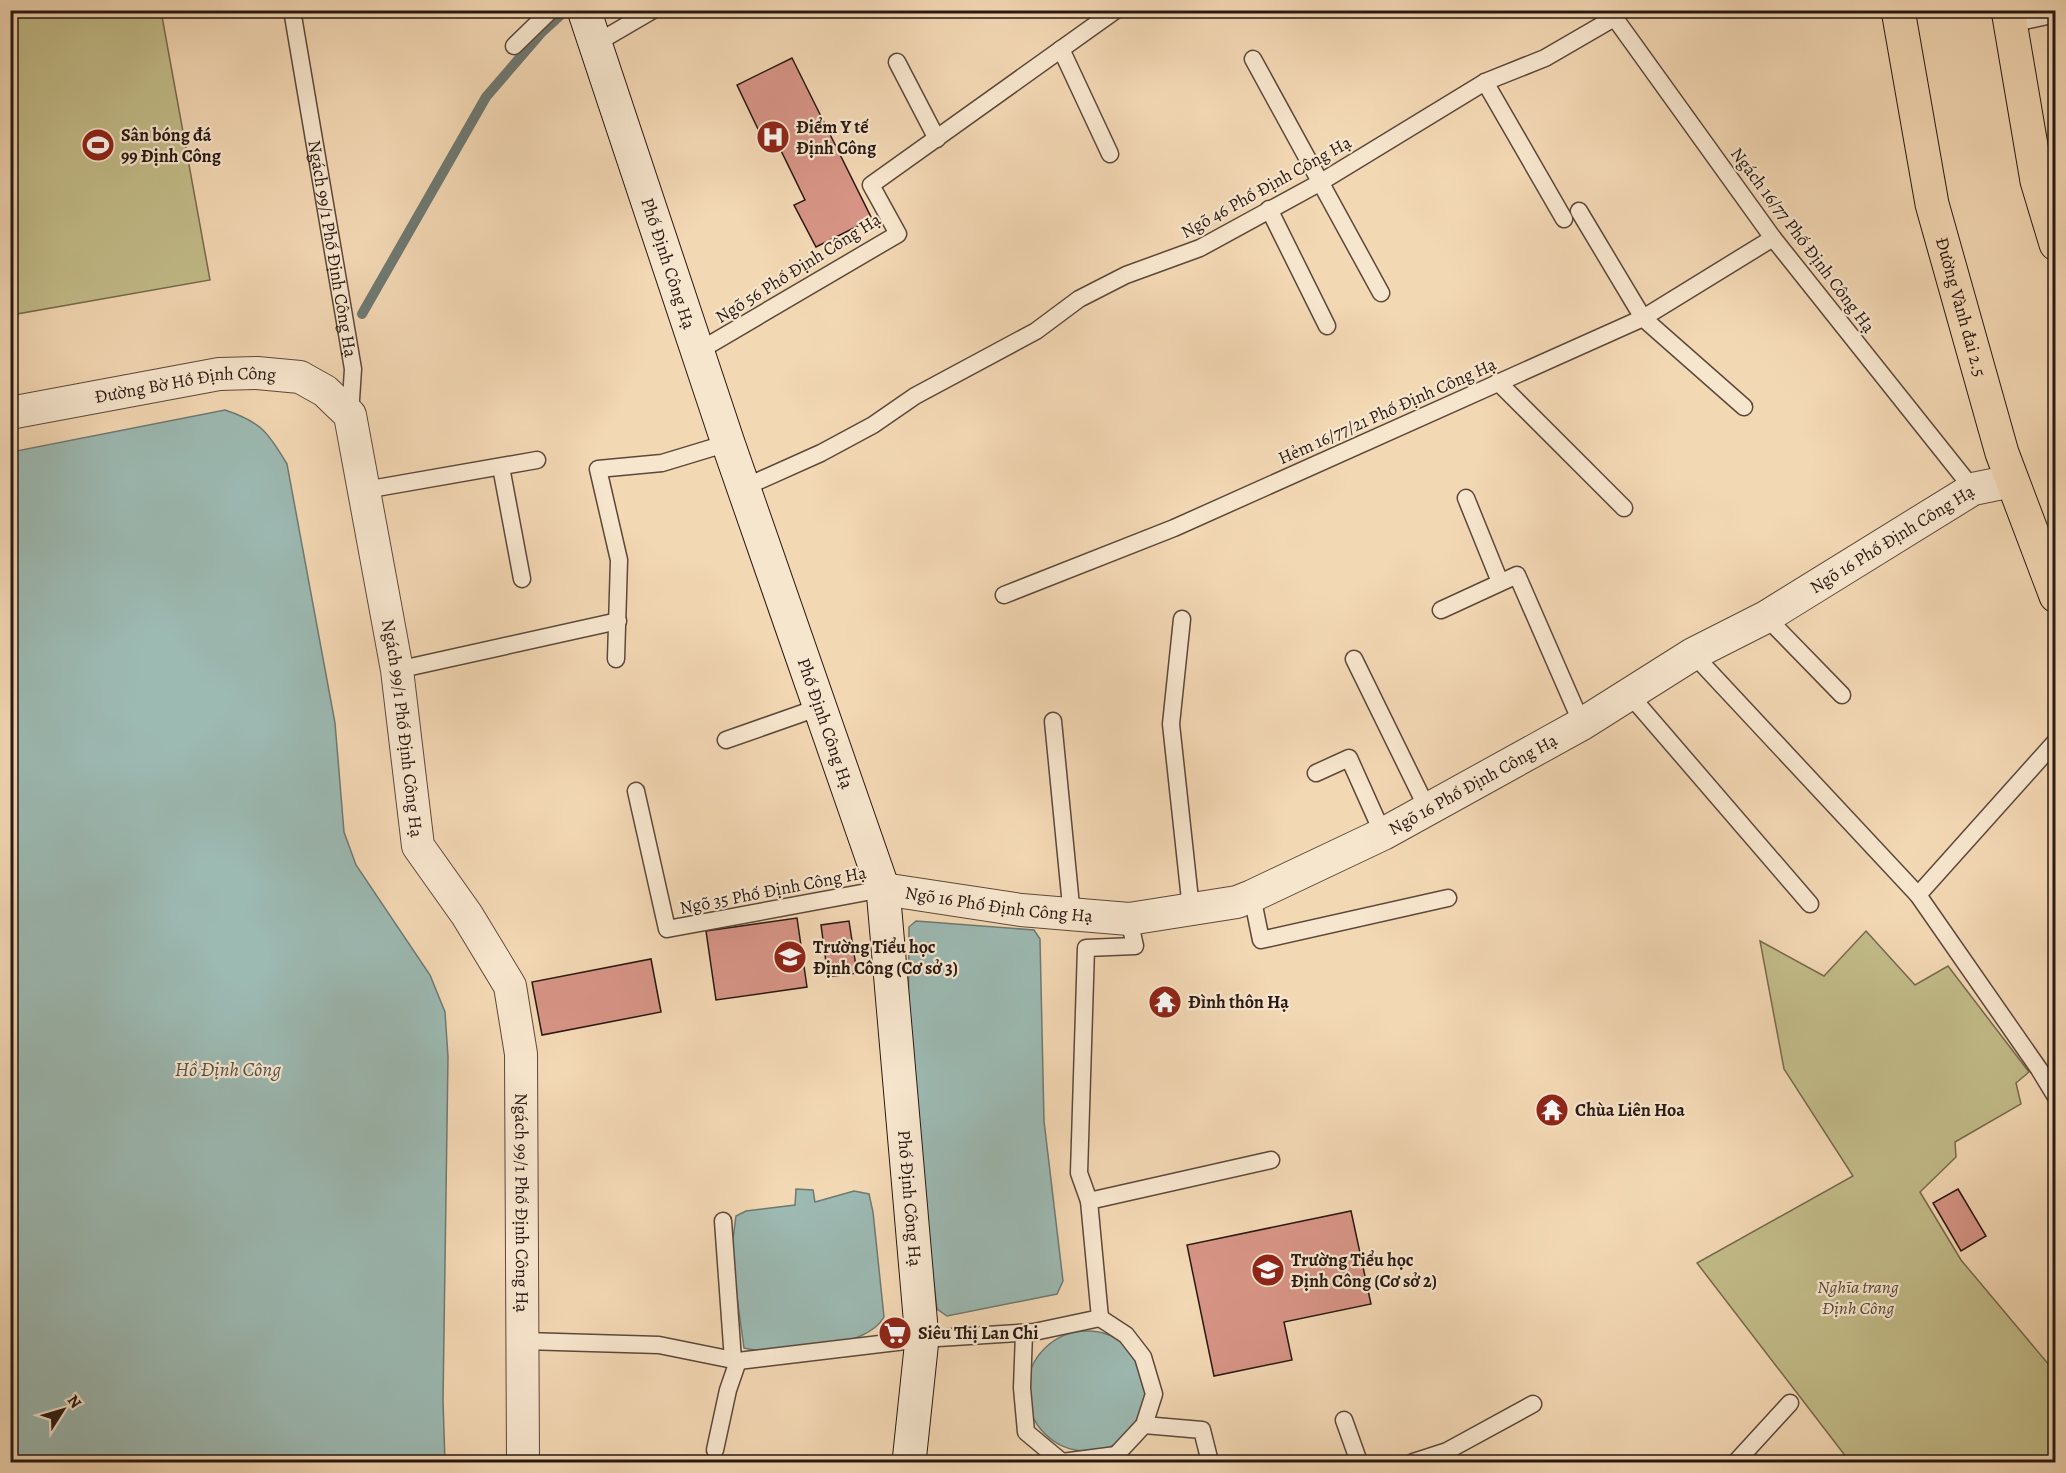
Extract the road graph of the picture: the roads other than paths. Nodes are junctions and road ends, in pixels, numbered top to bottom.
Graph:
1 (292, 10) edge
2 (551, 10) edge
3 (584, 10) edge
4 (653, 10) edge
5 (1116, 10) edge
6 (1898, 10) edge
7 (1611, 14) edge
8 (2055, 14) edge
9 (2009, 17) edge
10 (593, 45) junction
11 (514, 46) dead end
12 (1061, 49) junction
13 (1254, 59) dead end
14 (897, 62) dead end
15 (1485, 82) junction
16 (937, 139) junction
17 (1110, 154) dead end
18 (1321, 182) junction
19 (1269, 209) junction
20 (1773, 238) junction
21 (2055, 244) edge
22 (1381, 293) dead end
23 (1643, 318) junction
24 (1327, 326) dead end
25 (697, 352) junction
26 (1498, 382) junction
27 (1744, 407) dead end
28 (10, 413) edge
29 (350, 415) junction
30 (728, 443) junction
31 (537, 460) dead end
32 (501, 467) junction
33 (2012, 481) junction
34 (745, 487) junction
35 (1973, 489) junction
36 (365, 490) junction
37 (1466, 498) dead end
38 (1624, 508) dead end
39 (522, 579) dead end
40 (1500, 582) junction
41 (1004, 596) dead end
42 (2055, 596) edge
43 (1441, 610) dead end
44 (1766, 618) junction
45 (1182, 619) dead end
46 (618, 621) junction
47 (1693, 654) junction
48 (616, 659) dead end
49 (1354, 659) dead end
50 (397, 670) junction
51 (1629, 694) junction
52 (1842, 695) dead end
53 (820, 707) junction
54 (1053, 721) dead end
55 (1582, 724) junction
56 (726, 740) dead end
57 (2055, 742) edge
58 (1316, 773) dead end
59 (636, 791) dead end
60 (1428, 810) junction
61 (1383, 834) junction
62 (883, 889) junction
63 (1918, 895) junction
64 (1252, 896) junction
65 (1448, 898) dead end
66 (1810, 904) dead end
67 (1191, 909) junction
68 (1072, 916) junction
69 (1129, 919) junction
70 (2055, 1096) edge
71 (1271, 1160) dead end
72 (1089, 1201) junction
73 (723, 1221) dead end
74 (1100, 1318) junction
75 (1024, 1333) junction
76 (922, 1339) junction
77 (524, 1341) junction
78 (736, 1360) junction
79 (1790, 1402) dead end
80 (1533, 1404) dead end
81 (1344, 1420) dead end
82 (1144, 1425) junction
83 (716, 1450) dead end
84 (1116, 1459) edge
85 (523, 1462) edge
86 (909, 1462) edge
87 (1210, 1462) edge
88 (1359, 1462) edge
89 (1413, 1462) edge
90 (1737, 1462) edge

1 - 29 lane, Ngách 99/1 Phố Định Công Hạ
2 - 11 lane
3 - 10 street, Phố Định Công Hạ
4 - 10 lane
5 - 12 lane, Ngõ 56 Phố Định Công Hạ
6 - 33 main road, Đường Vành đai 2.5
7 - 15 lane, Ngõ 46 Phố Định Công Hạ
7 - 20 lane, Ngách 16/77 Phố Định Công Hạ
8 - 9 lane
9 - 21 main road
10 - 25 street, Phố Định Công Hạ
12 - 16 lane, Ngõ 56 Phố Định Công Hạ
12 - 17 lane
13 - 18 lane
14 - 16 lane
15 - 18 lane, Ngõ 46 Phố Định Công Hạ
15 - 23 lane
16 - 25 lane, Ngõ 56 Phố Định Công Hạ
18 - 19 lane, Ngõ 46 Phố Định Công Hạ
18 - 22 lane
19 - 24 lane
19 - 34 lane, Ngõ 46 Phố Định Công Hạ
20 - 23 lane, Hẻm 16/77/21 Phố Định Công Hạ
20 - 35 lane, Ngách 16/77 Phố Định Công Hạ
23 - 26 lane, Hẻm 16/77/21 Phố Định Công Hạ
23 - 27 lane
25 - 30 street, Phố Định Công Hạ
26 - 38 lane
26 - 41 lane, Hẻm 16/77/21 Phố Định Công Hạ
28 - 29 street, Đường Bờ Hồ Định Công
29 - 36 street, Ngách 99/1 Phố Định Công Hạ
30 - 34 street, Phố Định Công Hạ
30 - 46 lane
31 - 32 lane
32 - 36 lane
32 - 39 lane
33 - 35 street, Ngõ 16 Phố Định Công Hạ
33 - 42 main road, Đường Vành đai 2.5
34 - 53 street, Phố Định Công Hạ
35 - 44 street, Ngõ 16 Phố Định Công Hạ
36 - 50 street, Ngách 99/1 Phố Định Công Hạ
37 - 40 lane
40 - 43 lane
40 - 55 lane
44 - 47 street, Ngõ 16 Phố Định Công Hạ
44 - 52 lane
45 - 67 lane
46 - 48 lane
46 - 50 lane
47 - 51 street, Ngõ 16 Phố Định Công Hạ
47 - 63 lane
49 - 60 lane
50 - 77 street, Ngách 99/1 Phố Định Công Hạ
51 - 55 street, Ngõ 16 Phố Định Công Hạ
51 - 66 lane
53 - 56 lane
53 - 62 street, Phố Định Công Hạ
54 - 68 lane
55 - 60 street, Ngõ 16 Phố Định Công Hạ
57 - 63 lane
58 - 61 lane
59 - 62 lane, Ngõ 35 Phố Định Công Hạ
60 - 61 street, Ngõ 16 Phố Định Công Hạ
61 - 64 street, Ngõ 16 Phố Định Công Hạ
62 - 68 street, Ngõ 16 Phố Định Công Hạ
62 - 76 street, Phố Định Công Hạ
63 - 70 lane
64 - 65 lane
64 - 67 street, Ngõ 16 Phố Định Công Hạ
67 - 69 street, Ngõ 16 Phố Định Công Hạ
68 - 69 street, Ngõ 16 Phố Định Công Hạ
69 - 72 lane
71 - 72 lane
72 - 74 lane
73 - 78 lane
74 - 75 lane
74 - 82 lane
75 - 76 lane
75 - 84 lane
76 - 78 lane
76 - 86 street, Phố Định Công Hạ
77 - 78 lane
77 - 85 street, Ngách 99/1 Phố Định Công Hạ
78 - 83 lane
79 - 90 lane
80 - 89 lane
81 - 88 lane
82 - 84 lane
82 - 87 lane

